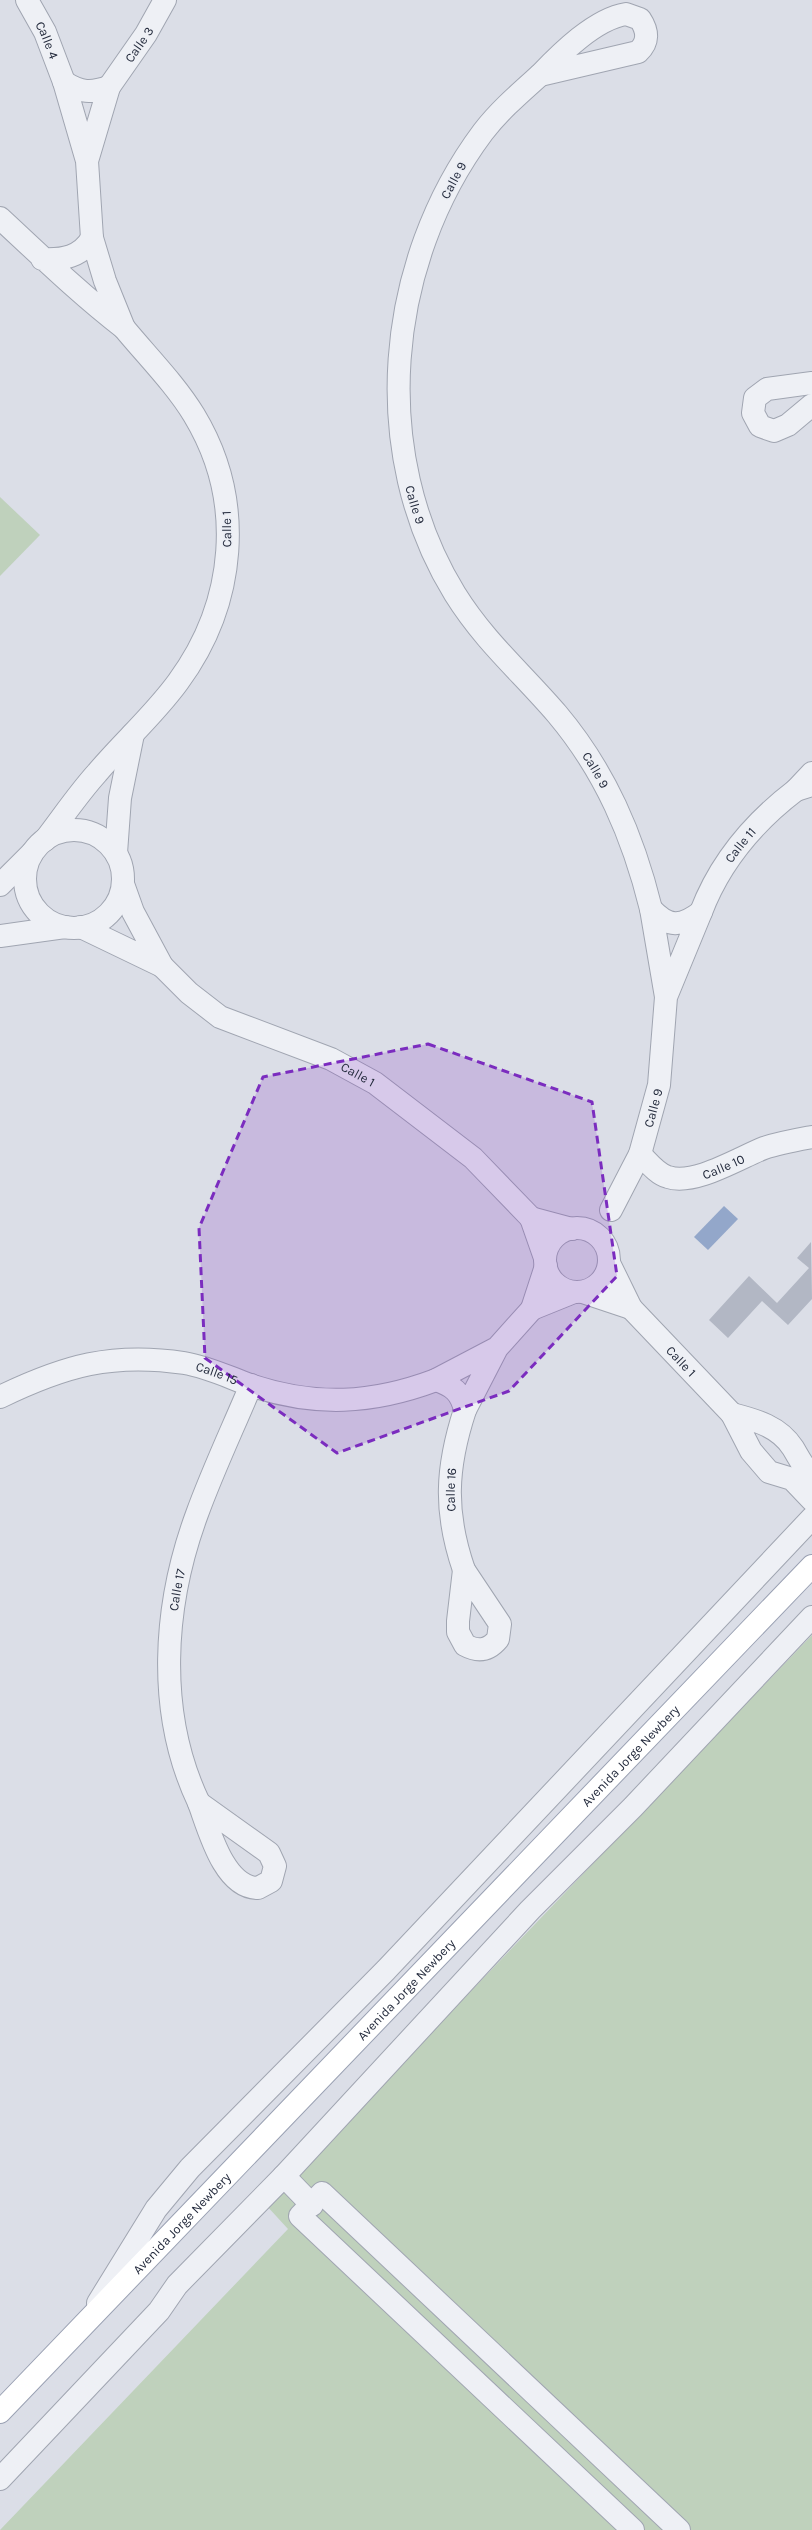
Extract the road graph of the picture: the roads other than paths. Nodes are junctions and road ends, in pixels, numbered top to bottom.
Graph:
1 (27, 0) edge
2 (165, 0) edge
3 (540, 75) dead end
4 (64, 82) junction
5 (109, 87) junction
6 (87, 161) junction
7 (0, 218) edge
8 (92, 238) junction
9 (42, 259) junction
10 (124, 328) junction
11 (812, 383) edge
12 (812, 405) edge
13 (133, 732) junction
14 (812, 773) edge
15 (804, 787) edge
16 (40, 845) junction
17 (116, 853) junction
18 (123, 884) junction
19 (0, 885) edge
20 (651, 909) junction
21 (701, 912) junction
22 (73, 927) junction
23 (0, 936) edge
24 (162, 966) junction
25 (666, 997) junction
26 (812, 1137) edge
27 (640, 1154) junction
28 (611, 1210) junction
29 (531, 1218) junction
30 (576, 1228) junction
31 (609, 1259) junction
32 (545, 1262) junction
33 (579, 1292) junction
34 (631, 1308) junction
35 (532, 1309) junction
36 (497, 1348) junction
37 (436, 1380) junction
38 (251, 1385) junction
39 (0, 1397) edge
40 (465, 1410) junction
41 (732, 1414) junction
42 (802, 1474) edge
43 (812, 1500) edge
44 (812, 1518) edge
45 (812, 1566) edge
46 (464, 1570) dead end
47 (812, 1617) edge
48 (199, 1803) dead end
49 (284, 2176) junction
50 (312, 2204) junction
51 (89, 2317) junction
52 (0, 2412) edge
53 (0, 2479) edge
54 (633, 2530) edge
55 (679, 2530) edge

1 - 4 street, Calle 4
2 - 5 street, Calle 3
3 - 20 street, Calle 9
4 - 5 street
4 - 6 street, Calle 4
5 - 6 street, Calle 3
6 - 8 street
7 - 9 street
8 - 9 street
8 - 10 street
9 - 10 street
10 - 13 street, Calle 1
11 - 12 street
13 - 16 street, Calle 1
13 - 17 street
14 - 15 street, Calle 11
15 - 21 street, Calle 11
16 - 17 street
16 - 19 street
16 - 22 street
17 - 18 street
18 - 22 street
18 - 24 street
20 - 21 street
20 - 25 street, Calle 9
21 - 25 street, Calle 11
22 - 23 street
22 - 24 street
24 - 29 street, Calle 1
25 - 27 street, Calle 9
26 - 27 street, Calle 10
27 - 28 street, Calle 9
28 - 30 street
28 - 31 street
29 - 30 street
29 - 32 street
30 - 31 street
30 - 32 street
31 - 33 street
31 - 34 street
32 - 33 street
32 - 35 street
33 - 34 street
33 - 35 street
34 - 41 street, Calle 1
35 - 36 street
36 - 37 street, Calle 15
36 - 40 street, Calle 16
37 - 38 street, Calle 15
37 - 40 street
38 - 39 street, Calle 15
38 - 48 street, Calle 17
40 - 46 street, Calle 16
41 - 42 street
41 - 42 street, Calle 1
42 - 43 street
44 - 51 street
45 - 51 main road, Avenida Jorge Newbery
47 - 49 street
49 - 50 street
49 - 53 street
50 - 54 street
50 - 55 street
51 - 52 main road, Avenida Jorge Newbery

